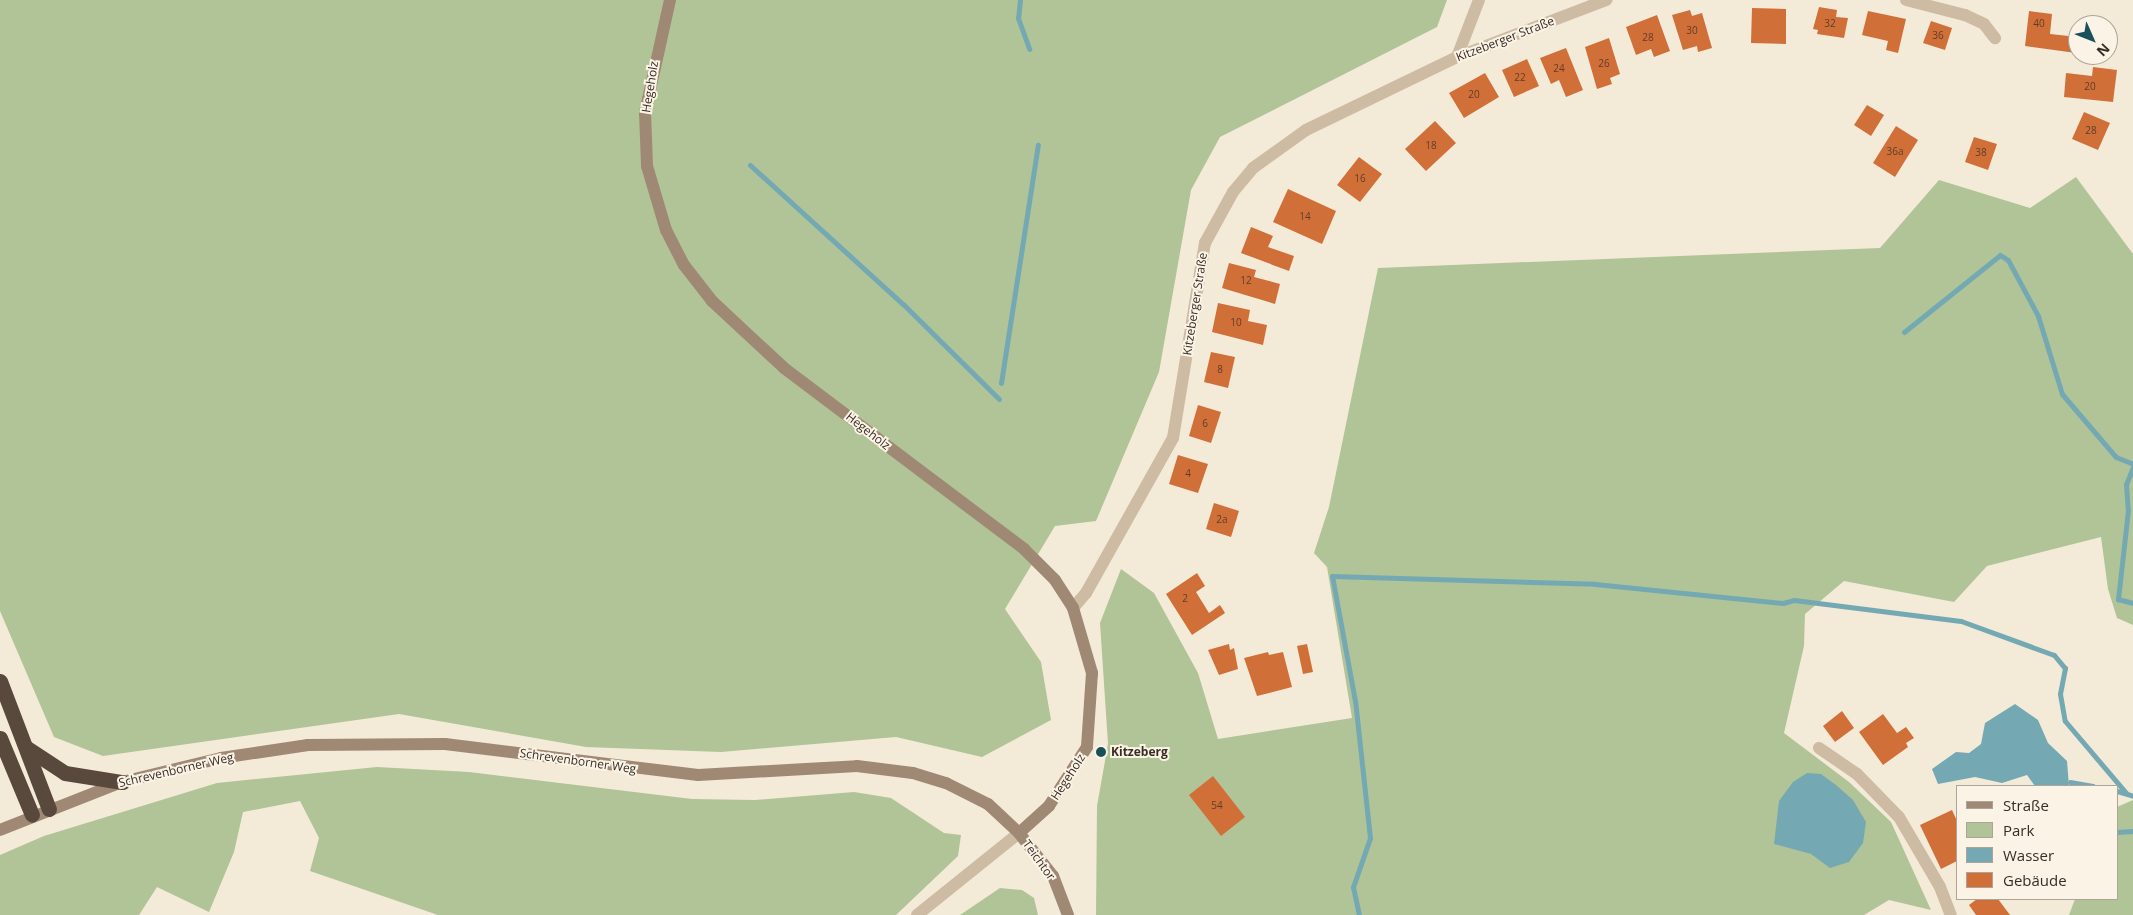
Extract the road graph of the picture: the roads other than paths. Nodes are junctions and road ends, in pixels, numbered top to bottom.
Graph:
1 (670, 0) edge
2 (1479, 0) edge
3 (1606, 0) edge
4 (1906, 0) edge
5 (1995, 38) dead end
6 (1457, 57) junction
7 (1073, 608) junction
8 (0, 680) edge
9 (0, 738) edge
10 (24, 745) junction
11 (1819, 748) dead end
12 (122, 782) junction
13 (48, 809) junction
14 (32, 815) junction
15 (0, 830) edge
16 (1019, 833) junction
17 (917, 915) edge
18 (1068, 915) edge
19 (1951, 915) edge

1 - 7 street, Hegeholz
2 - 6 street
3 - 6 street, Kitzeberger Straße
4 - 5 street
6 - 7 street, Kitzeberger Straße
7 - 16 street, Hegeholz
8 - 10 highway
9 - 14 highway
10 - 12 highway
10 - 13 highway
11 - 19 street
12 - 13 street, Schrevenborner Weg
12 - 16 street, Schrevenborner Weg
13 - 14 street, Schrevenborner Weg
14 - 15 street, Schrevenborner Weg
16 - 17 street
16 - 18 street, Teichtor

